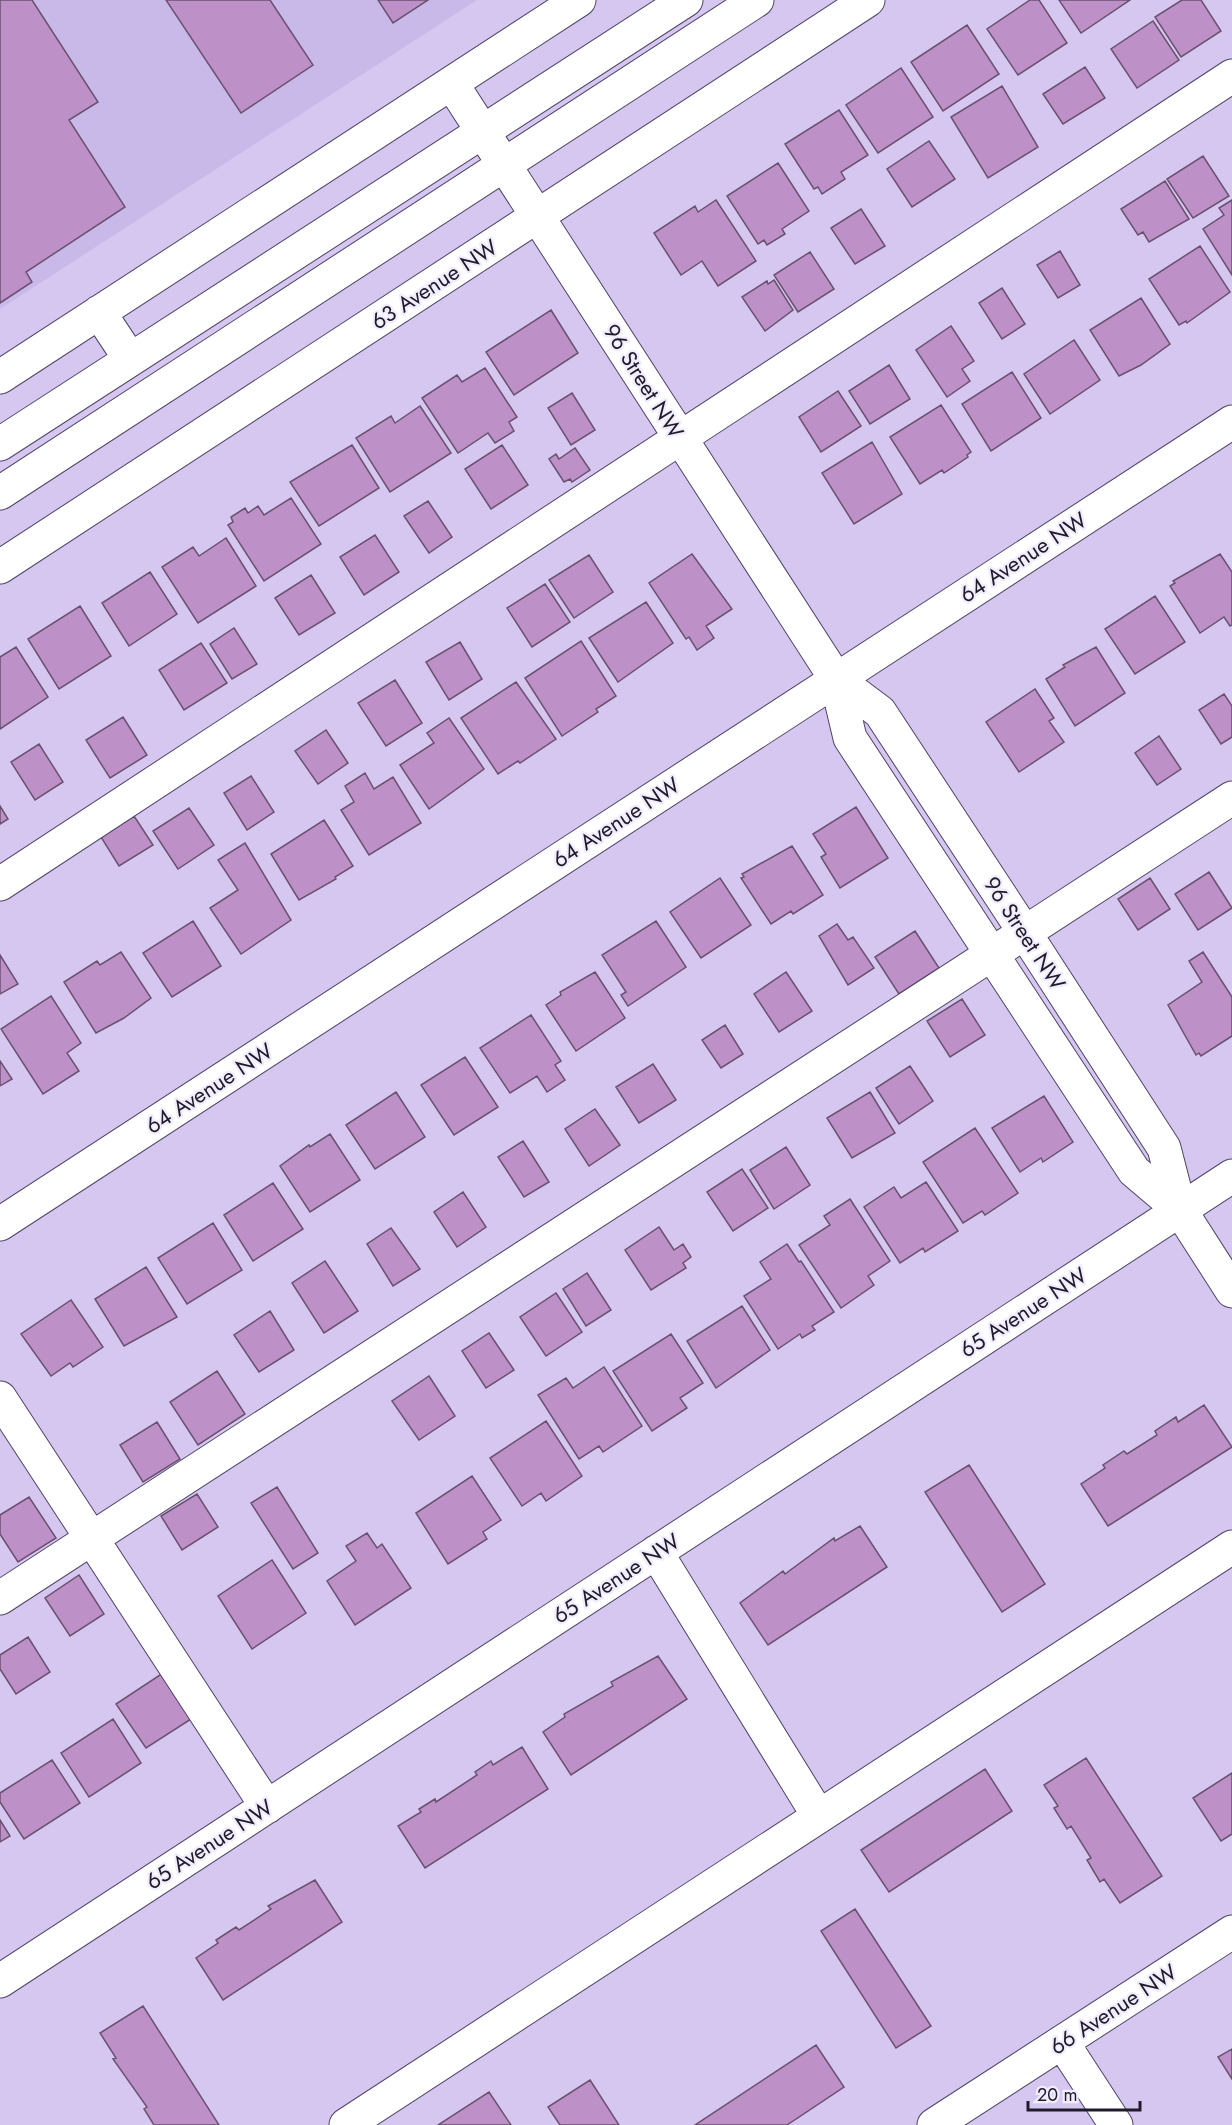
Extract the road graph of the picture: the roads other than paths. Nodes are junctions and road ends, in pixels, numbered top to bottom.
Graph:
1 (579, 0) edge
2 (686, 0) edge
3 (757, 0) edge
4 (868, 0) edge
5 (1232, 76) edge
6 (452, 84) junction
7 (484, 133) junction
8 (504, 163) junction
9 (539, 215) junction
10 (99, 312) junction
11 (130, 359) junction
12 (0, 377) edge
13 (1232, 422) edge
14 (679, 436) junction
15 (0, 444) edge
16 (0, 493) edge
17 (0, 567) edge
18 (836, 679) junction
19 (1232, 798) edge
20 (0, 884) edge
21 (1025, 933) junction
22 (991, 956) junction
23 (1232, 1176) edge
24 (1180, 1210) junction
25 (0, 1224) edge
26 (1232, 1291) edge
27 (0, 1398) edge
28 (92, 1538) junction
29 (1232, 1547) edge
30 (656, 1552) junction
31 (0, 1598) edge
32 (267, 1807) junction
33 (818, 1815) junction
34 (1232, 1932) edge
35 (0, 1981) edge
36 (1062, 2042) junction
37 (346, 2125) edge
38 (934, 2125) edge
39 (1116, 2125) edge

1 - 6 street
2 - 7 street
3 - 8 street
4 - 9 street, 63 Avenue NW
5 - 14 street
6 - 7 street, 96 Street NW
6 - 10 street
7 - 8 street, 96 Street NW
7 - 11 street
8 - 9 street, 96 Street NW
8 - 16 street
9 - 14 street, 96 Street NW
9 - 17 street, 63 Avenue NW
10 - 11 street
10 - 12 street
11 - 15 street
13 - 18 street, 64 Avenue NW
14 - 18 street, 96 Street NW
14 - 20 street
18 - 21 street, 96 Street NW
18 - 22 street, 96 Street NW
18 - 25 street, 64 Avenue NW
19 - 21 street
21 - 22 street
21 - 24 street, 96 Street NW
22 - 24 street, 96 Street NW
22 - 28 street
23 - 24 street, 65 Avenue NW
24 - 26 street, 96 Street NW
24 - 30 street, 65 Avenue NW
27 - 28 street
28 - 31 street
28 - 32 street
29 - 33 street
30 - 32 street, 65 Avenue NW
30 - 33 street
32 - 35 street, 65 Avenue NW
33 - 37 street
34 - 36 street, 66 Avenue NW
36 - 38 street, 66 Avenue NW
36 - 39 street

